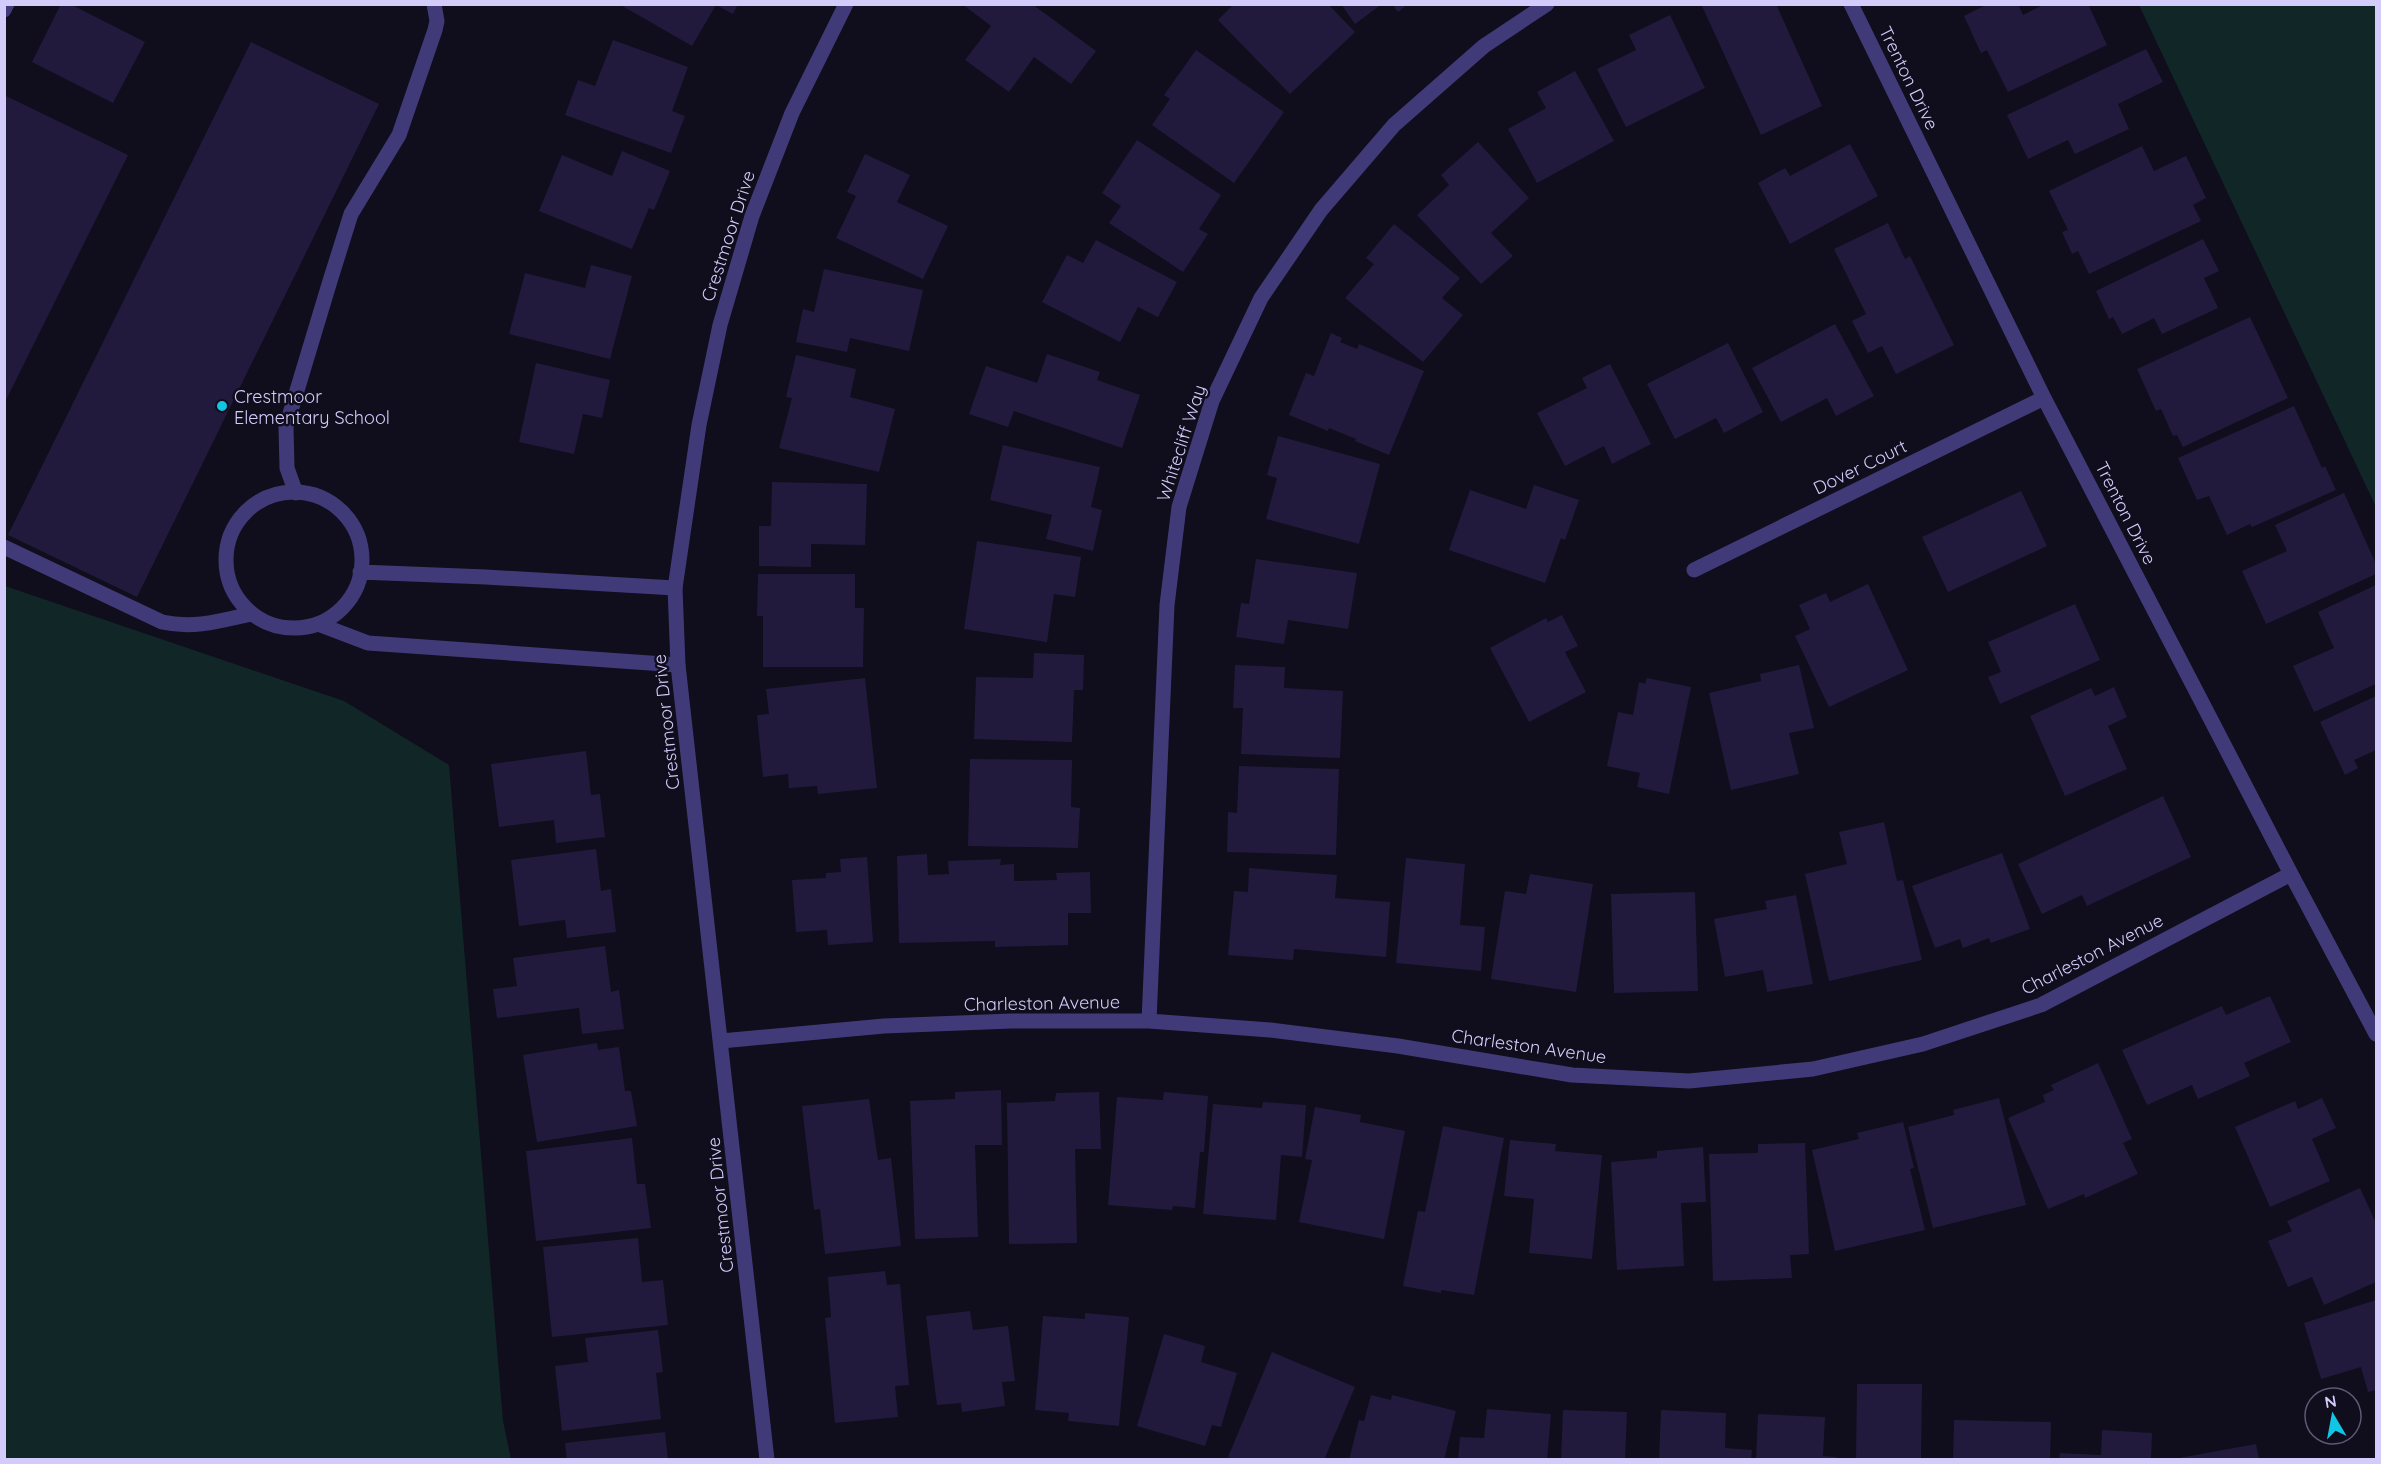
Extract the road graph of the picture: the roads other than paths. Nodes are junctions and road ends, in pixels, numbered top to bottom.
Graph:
1 (7, 4) edge
2 (434, 4) edge
3 (846, 4) edge
4 (1547, 4) edge
5 (1851, 4) edge
6 (4, 10) edge
7 (2044, 398) junction
8 (296, 493) junction
9 (4, 547) edge
10 (1694, 570) dead end
11 (360, 572) junction
12 (675, 588) junction
13 (251, 614) junction
14 (318, 624) junction
15 (678, 665) junction
16 (2291, 874) junction
17 (1149, 1021) junction
18 (2376, 1034) edge
19 (721, 1041) junction
20 (767, 1460) edge

1 - 6 street
2 - 8 street
3 - 12 street, Crestmoor Drive
4 - 17 street, Whitecliff Way
5 - 7 street, Trenton Drive
7 - 10 street, Dover Court
7 - 16 street, Trenton Drive
8 - 11 street
8 - 13 street
9 - 13 street
11 - 12 street
11 - 14 street
12 - 15 street, Crestmoor Drive
13 - 14 street
14 - 15 street
15 - 19 street, Crestmoor Drive
16 - 17 street, Charleston Avenue
16 - 18 street, Trenton Drive
17 - 19 street, Charleston Avenue
19 - 20 street, Crestmoor Drive

